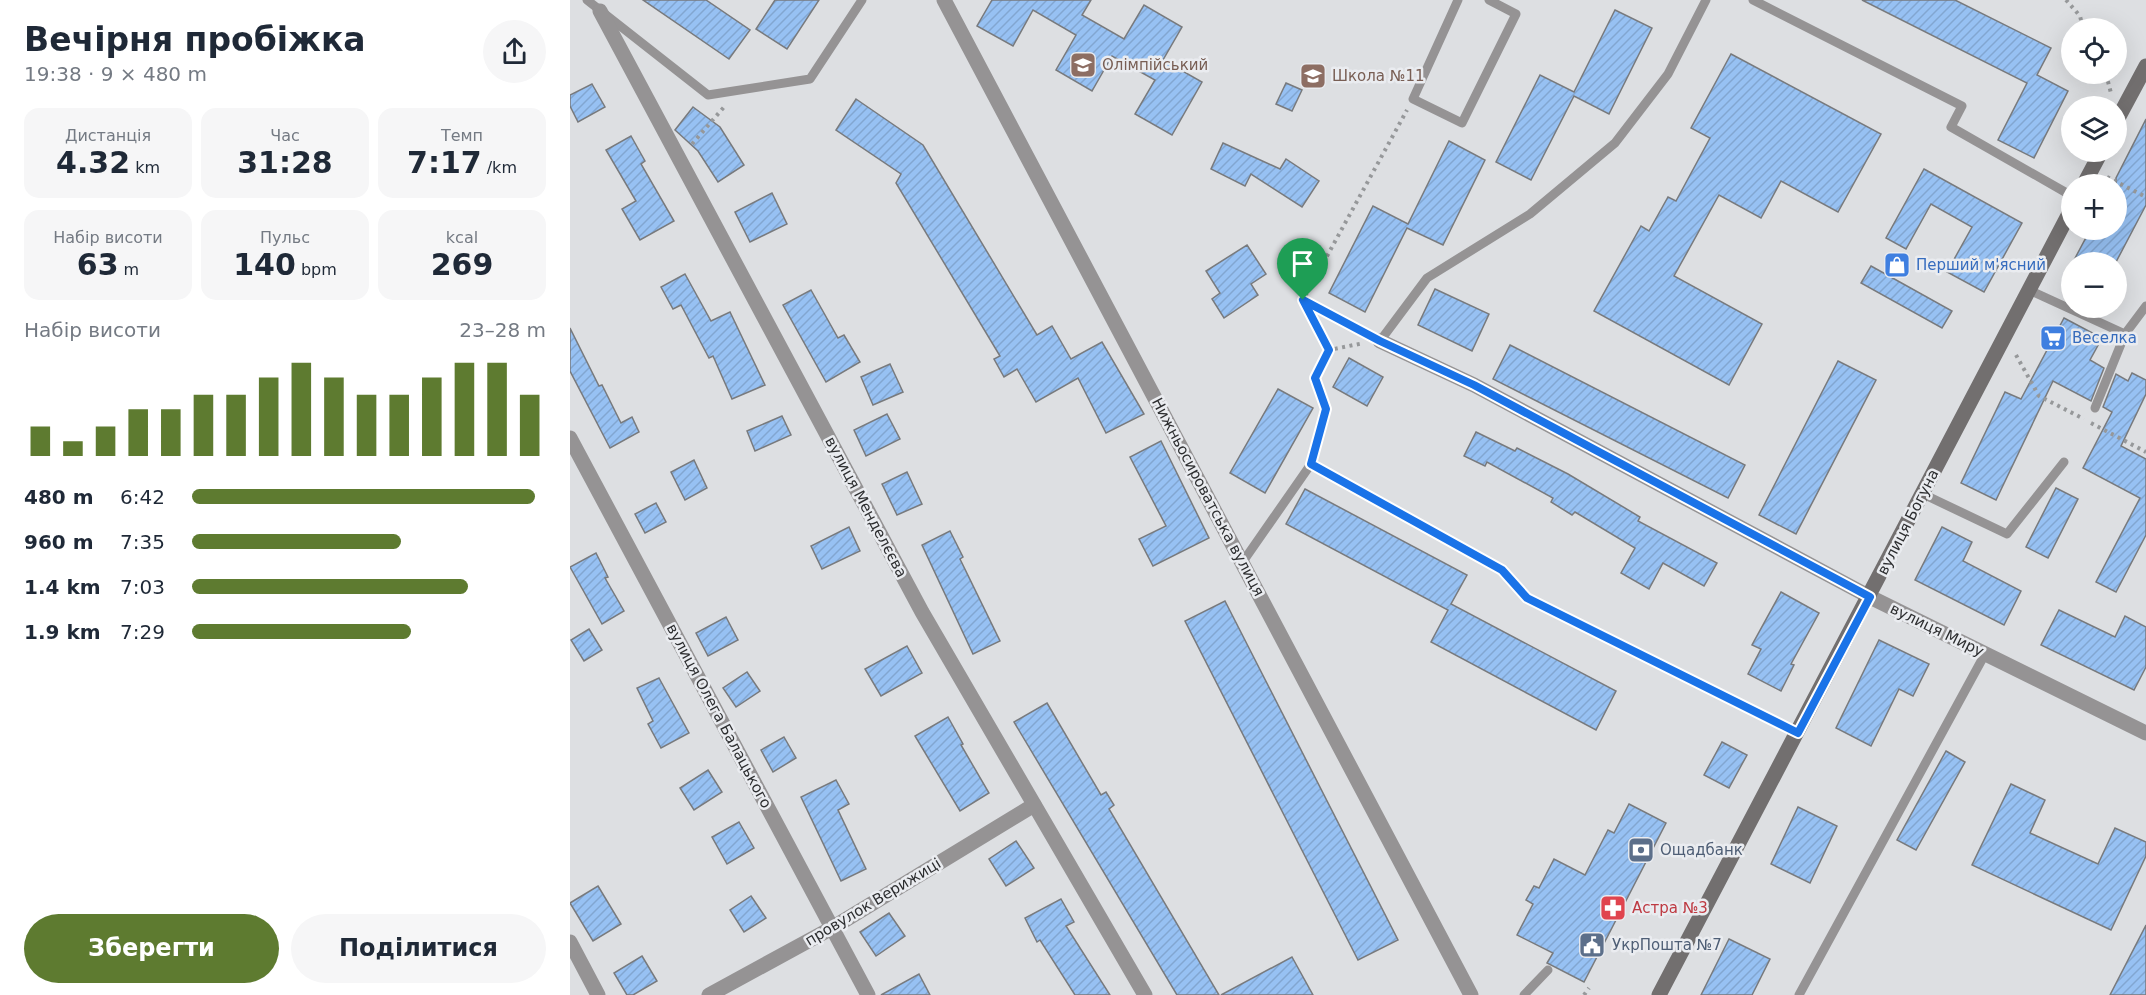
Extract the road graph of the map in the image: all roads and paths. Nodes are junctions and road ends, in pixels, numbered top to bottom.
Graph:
1 (587, 0) edge
2 (862, 0) edge
3 (944, 0) edge
4 (1458, 0) edge
5 (1489, 0) edge
6 (1706, 0) edge
7 (1753, 0) edge
8 (2066, 0) edge
9 (600, 11) junction
10 (2081, 18) edge
11 (2146, 66) edge
12 (736, 93) junction
13 (1413, 99) junction
14 (2127, 101) edge
15 (679, 159) junction
16 (2127, 187) edge
17 (2061, 190) edge
18 (2146, 197) edge
19 (2061, 229) edge
20 (2029, 290) junction
21 (1303, 300) junction
22 (2146, 306) edge
23 (2125, 334) junction
24 (1380, 341) junction
25 (1329, 350) junction
26 (2016, 356) dead end
27 (2096, 408) dead end
28 (570, 438) edge
29 (2146, 452) edge
30 (2064, 462) dead end
31 (1311, 464) junction
32 (1923, 494) junction
33 (1242, 563) junction
34 (1870, 597) junction
35 (1985, 654) junction
36 (1798, 733) junction
37 (2146, 733) edge
38 (1034, 805) junction
39 (832, 928) junction
40 (570, 942) edge
41 (1548, 970) dead end
42 (598, 995) edge
43 (709, 995) edge
44 (868, 995) edge
45 (1145, 995) edge
46 (1471, 995) edge
47 (1524, 995) edge
48 (1584, 995) edge
49 (1589, 995) edge
50 (1659, 995) edge
51 (1799, 995) edge

1 - 9 lane
2 - 12 lane
3 - 33 street, Нижньосироватська вулиця
4 - 13 lane
5 - 13 lane
6 - 24 lane
7 - 17 lane
8 - 10 path
9 - 12 lane
9 - 15 street, вулиця Менделєєва
11 - 14 main road
12 - 15 path
13 - 21 path
15 - 38 street, вулиця Менделєєва
16 - 18 path
19 - 20 main road, вулиця Богуна
20 - 23 lane
20 - 32 main road, вулиця Богуна
21 - 24 path
21 - 25 path
22 - 23 lane
23 - 27 lane
24 - 25 path
24 - 34 street, вулиця Миру
25 - 31 path
26 - 29 path
28 - 39 street, вулиця Олега Балацького
30 - 32 lane
31 - 33 lane
31 - 36 lane
32 - 34 main road, вулиця Богуна
33 - 46 street, Нижньосироватська вулиця
34 - 35 street, вулиця Миру
34 - 36 main road, вулиця Богуна
35 - 37 street, вулиця Миру
35 - 51 lane
36 - 50 main road, вулиця Богуна
38 - 39 street, провулок Верижиці
38 - 45 street, вулиця Менделєєва
39 - 43 street, провулок Верижиці
39 - 44 street, вулиця Олега Балацького
40 - 42 street
41 - 47 lane
48 - 49 path

